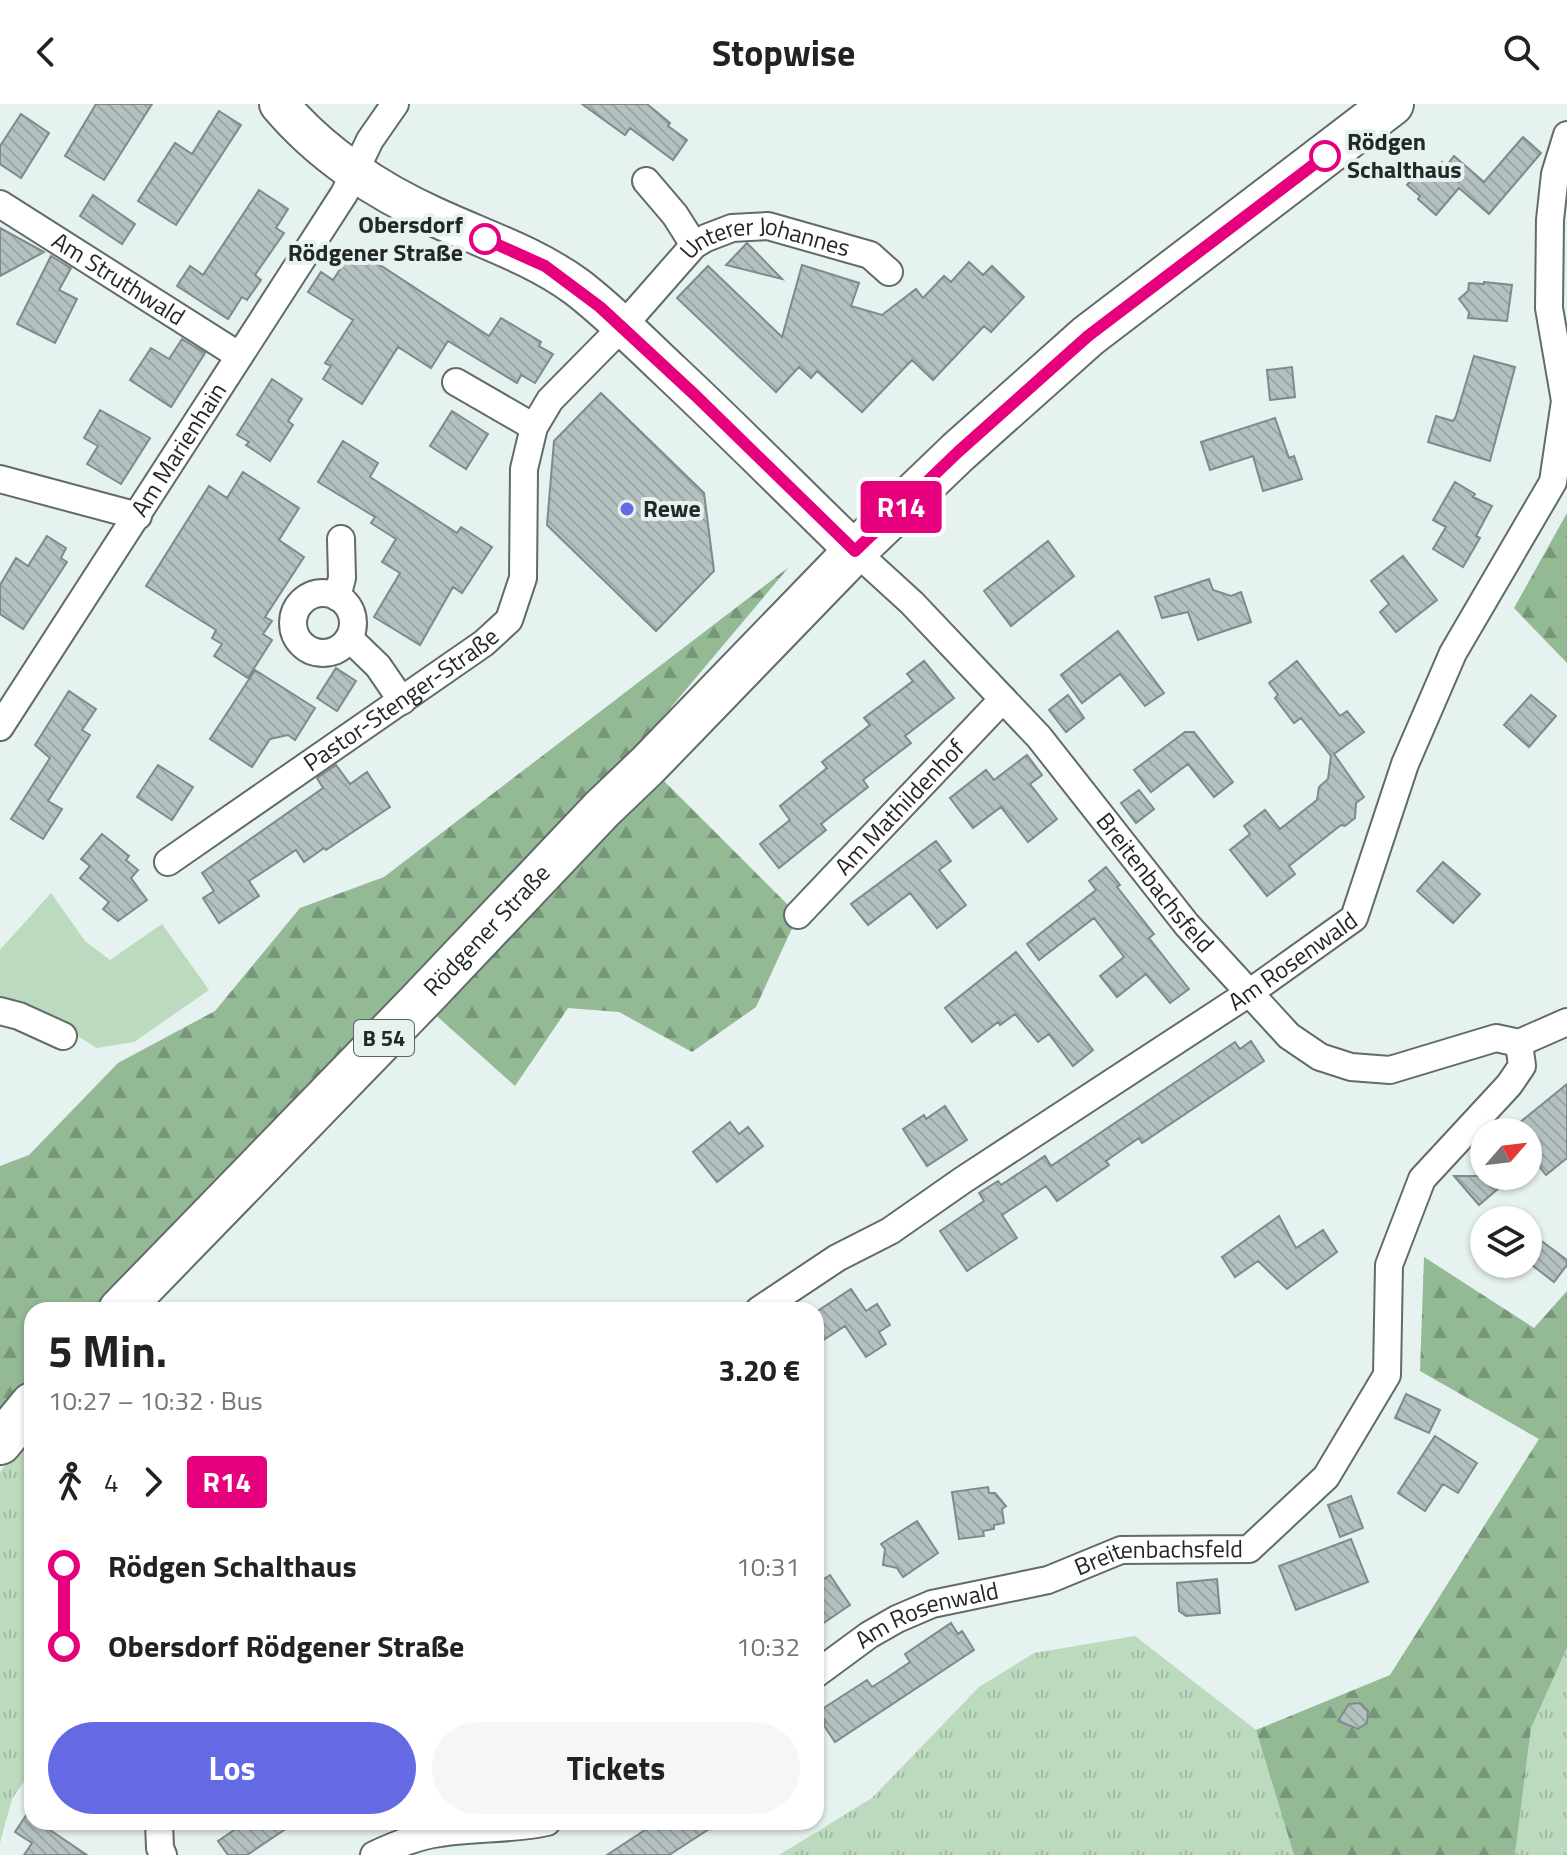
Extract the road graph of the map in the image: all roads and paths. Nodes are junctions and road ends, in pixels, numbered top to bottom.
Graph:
1 (279, 104) edge
2 (395, 104) edge
3 (1392, 104) edge
4 (1567, 135) edge
5 (355, 173) junction
6 (646, 181) dead end
7 (0, 204) edge
8 (694, 245) junction
9 (889, 272) dead end
10 (1558, 301) edge
11 (623, 326) junction
12 (238, 355) junction
13 (456, 382) dead end
14 (534, 427) junction
15 (0, 479) edge
16 (138, 516) junction
17 (341, 539) dead end
18 (855, 551) junction
19 (337, 597) junction
20 (349, 638) junction
21 (1003, 699) junction
22 (402, 701) junction
23 (0, 727) edge
24 (168, 862) dead end
25 (798, 915) dead end
26 (1249, 993) junction
27 (0, 1011) edge
28 (1567, 1022) edge
29 (63, 1036) dead end
30 (1519, 1043) junction
31 (128, 1302) edge
32 (771, 1302) edge
33 (24, 1414) edge
34 (0, 1443) edge
35 (1048, 1580) joint
36 (824, 1668) edge
37 (159, 1830) edge
38 (480, 1830) edge
39 (163, 1855) edge
40 (374, 1855) edge

1 - 5 main road
2 - 5 street, Am Marienhain
3 - 18 main road, Rödgener Straße / B 54
4 - 10 street, Am Rosenwald
5 - 11 main road
5 - 12 street, Am Marienhain
6 - 8 street
7 - 12 street, Am Struthwald
8 - 9 street, Unterer Johannes
8 - 11 street, Unterer Johannes
10 - 26 street, Am Rosenwald
11 - 14 street, Pastor-Stenger-Straße
11 - 18 main road
12 - 16 street, Am Marienhain
13 - 14 street
14 - 22 street, Pastor-Stenger-Straße
15 - 16 street
16 - 23 street, Am Marienhain
17 - 19 street
18 - 21 street, Breitenbachsfeld
18 - 31 main road, Rödgener Straße / B 54
19 - 20 street
19 - 20 street
20 - 22 street
21 - 25 street, Am Mathildenhof
21 - 26 street, Breitenbachsfeld
22 - 24 street, Pastor-Stenger-Straße
26 - 30 street, Breitenbachsfeld
26 - 32 street, Am Rosenwald
27 - 29 street
28 - 30 street, Breitenbachsfeld
30 - 35 street, Breitenbachsfeld
33 - 34 main road
35 - 36 street, Am Rosenwald
37 - 39 street
38 - 40 street

